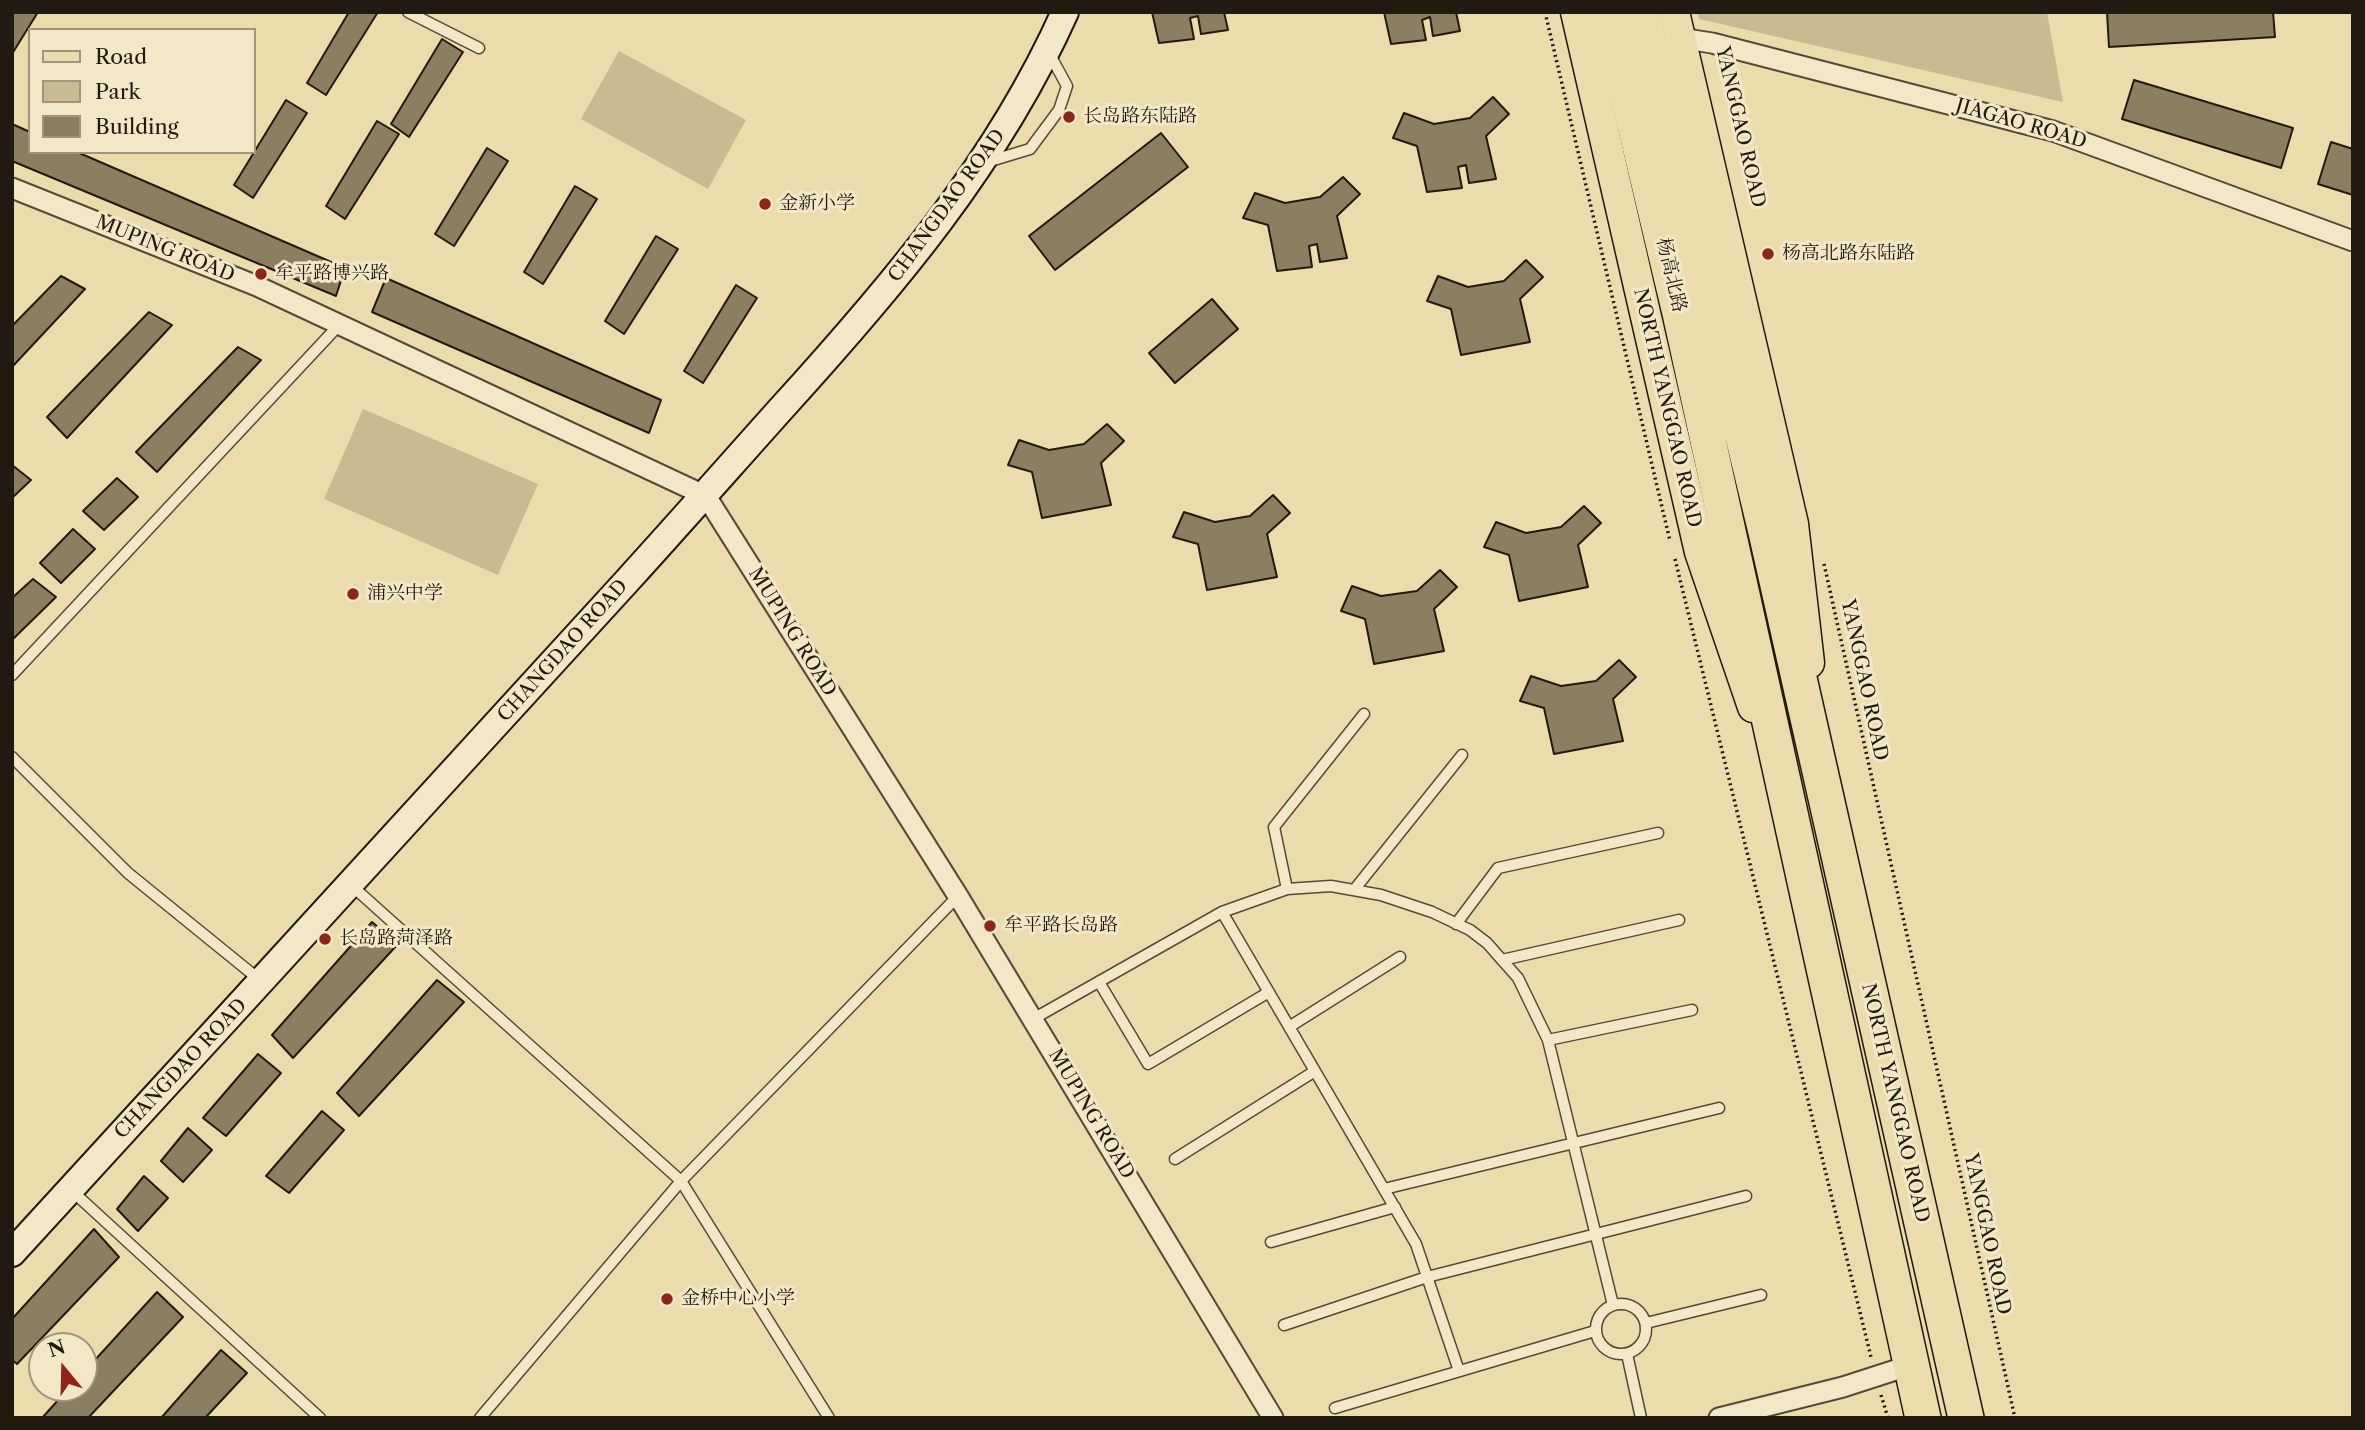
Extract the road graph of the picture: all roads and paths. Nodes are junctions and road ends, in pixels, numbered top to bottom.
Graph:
1 (408, 12) edge
2 (1065, 12) edge
3 (1545, 12) edge
4 (1576, 12) edge
5 (1608, 12) edge
6 (1641, 12) edge
7 (1677, 25) edge
8 (480, 48) dead end
9 (1047, 50) junction
10 (983, 163) junction
11 (12, 188) edge
12 (2353, 241) edge
13 (340, 325) junction
14 (706, 496) junction
15 (1766, 532) joint
16 (1729, 539) joint
17 (1822, 557) dead end
18 (12, 675) edge
19 (1364, 714) dead end
20 (1462, 755) dead end
21 (12, 757) edge
22 (1824, 788) junction
23 (1784, 796) junction
24 (1658, 833) dead end
25 (351, 885) junction
26 (1287, 889) junction
27 (1354, 890) junction
28 (958, 896) junction
29 (1222, 912) junction
30 (1679, 920) dead end
31 (1456, 923) junction
32 (1400, 957) dead end
33 (1502, 960) junction
34 (261, 982) junction
35 (1100, 982) junction
36 (1269, 992) junction
37 (1692, 1010) dead end
38 (1033, 1019) junction
39 (1289, 1027) junction
40 (1548, 1040) junction
41 (1315, 1071) junction
42 (1719, 1108) dead end
43 (1573, 1143) junction
44 (1175, 1159) dead end
45 (681, 1181) junction
46 (1384, 1189) junction
47 (70, 1190) junction
48 (1746, 1196) dead end
49 (1395, 1207) junction
50 (1596, 1234) junction
51 (1271, 1242) dead end
52 (12, 1253) edge
53 (1427, 1277) junction
54 (1760, 1295) dead end
55 (1613, 1305) junction
56 (1646, 1323) junction
57 (1284, 1325) dead end
58 (1595, 1331) junction
59 (1627, 1354) junction
60 (1952, 1355) junction
61 (1911, 1365) junction
62 (1459, 1371) junction
63 (1876, 1377) junction
64 (1335, 1408) dead end
65 (320, 1418) edge
66 (480, 1418) edge
67 (829, 1418) edge
68 (1273, 1418) edge
69 (1641, 1418) edge
70 (1719, 1418) edge
71 (1888, 1418) edge
72 (1923, 1418) edge
73 (1965, 1418) edge
74 (1972, 1418) edge
75 (2015, 1418) edge

1 - 8 lane
2 - 9 street, CHANGDAO ROAD
3 - 63 path
4 - 23 main road, NORTH YANGGAO ROAD
5 - 16 highway, 杨高北路
6 - 15 highway, 杨高北路
7 - 12 street, JIAGAO ROAD
7 - 22 main road, NORTH YANGGAO ROAD
9 - 10 street, CHANGDAO ROAD
9 - 10 lane
10 - 14 street, CHANGDAO ROAD
11 - 13 street, MUPING ROAD
13 - 14 street, MUPING ROAD
13 - 18 lane
14 - 25 street, CHANGDAO ROAD
14 - 28 street, MUPING ROAD
15 - 22 highway, NORTH YANGGAO ROAD
16 - 23 highway, NORTH YANGGAO ROAD
17 - 75 path, YANGGAO ROAD
19 - 26 lane
20 - 27 lane
21 - 34 lane
22 - 60 highway, NORTH YANGGAO ROAD
23 - 61 highway, NORTH YANGGAO ROAD
24 - 31 lane
25 - 34 street, CHANGDAO ROAD
25 - 45 lane
26 - 27 lane
26 - 29 lane
27 - 31 lane
28 - 38 street, MUPING ROAD
28 - 45 lane
29 - 35 lane
29 - 36 lane
30 - 33 lane
31 - 33 lane
32 - 39 lane
33 - 40 lane
34 - 47 street, CHANGDAO ROAD
35 - 36 lane
35 - 38 lane
36 - 39 lane
37 - 40 lane
38 - 68 street, MUPING ROAD
39 - 41 lane
40 - 43 lane
41 - 44 lane
41 - 46 lane
42 - 43 lane
43 - 46 lane
43 - 50 lane
45 - 66 lane
45 - 67 lane
46 - 49 lane
47 - 52 street, CHANGDAO ROAD
47 - 65 lane
48 - 50 lane
49 - 51 lane
49 - 53 lane
50 - 53 lane
50 - 55 lane
53 - 57 lane
53 - 62 lane
54 - 56 lane
55 - 56 lane
55 - 58 lane
56 - 59 lane
58 - 59 lane
58 - 62 lane
59 - 69 lane
60 - 73 highway, NORTH YANGGAO ROAD
60 - 74 main road
61 - 63 street
61 - 72 highway, NORTH YANGGAO ROAD
62 - 64 lane
63 - 70 street
63 - 71 path

